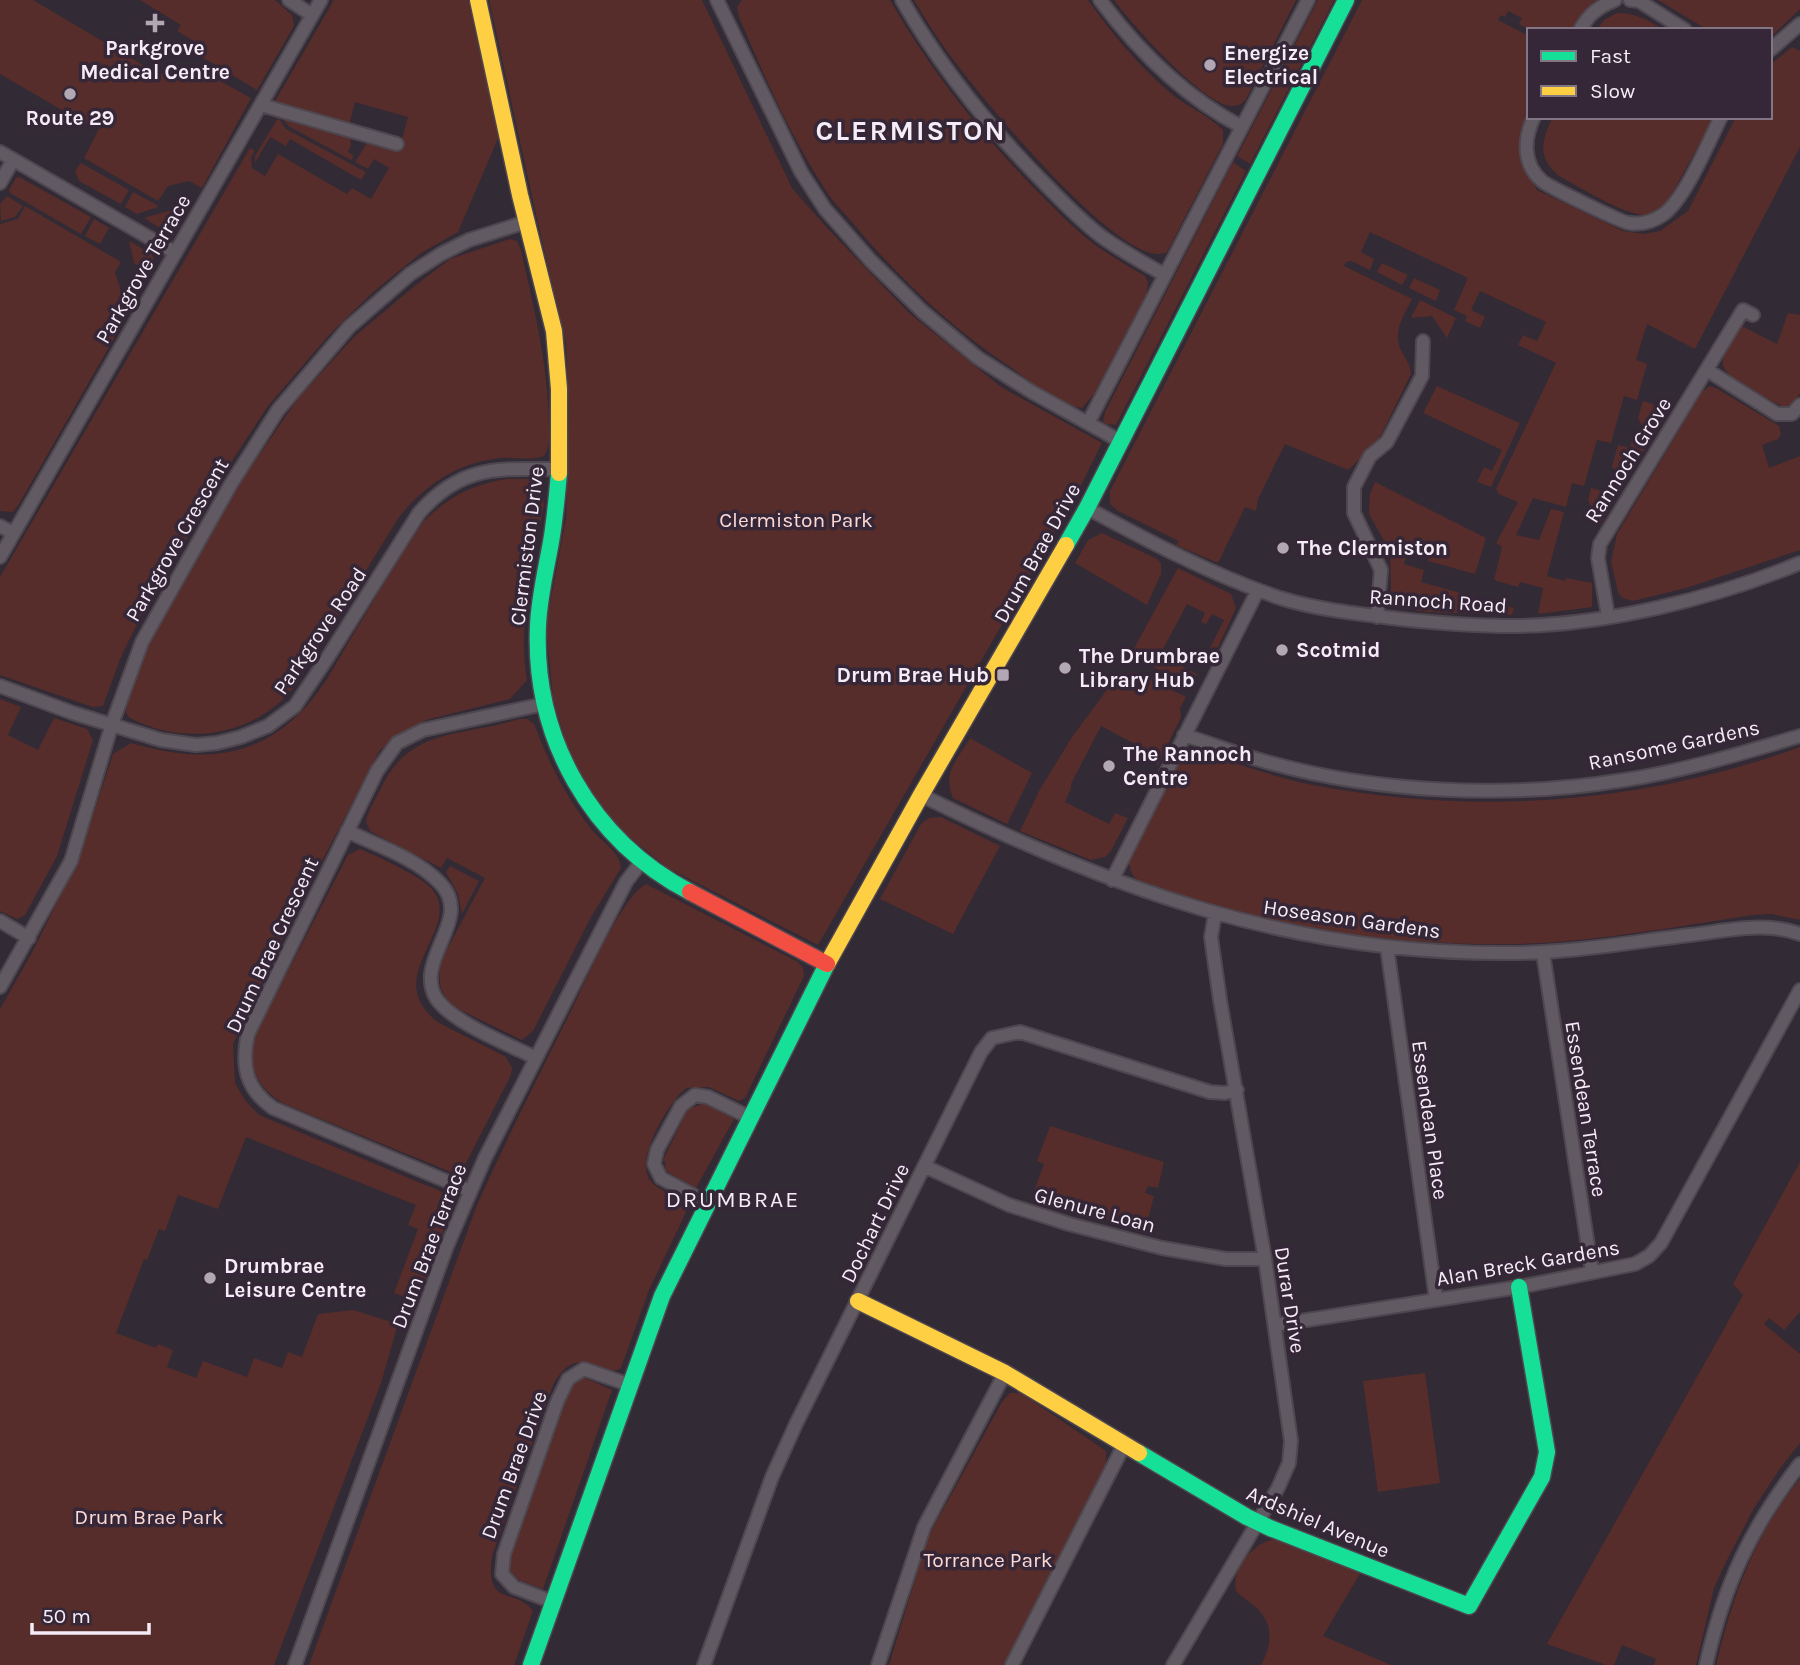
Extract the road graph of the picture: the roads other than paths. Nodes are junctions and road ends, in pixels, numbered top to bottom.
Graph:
1 (289, 0) edge
2 (321, 0) edge
3 (478, 0) edge
4 (718, 0) edge
5 (902, 0) edge
6 (1100, 0) edge
7 (1308, 0) edge
8 (1346, 0) edge
9 (1615, 0) edge
10 (1630, 0) edge
11 (312, 15) junction
12 (1800, 24) edge
13 (1581, 28) edge
14 (1682, 28) edge
15 (1772, 48) edge
16 (261, 105) junction
17 (1533, 119) edge
18 (1720, 119) edge
19 (1242, 127) junction
20 (397, 144) dead end
21 (0, 152) edge
22 (13, 160) junction
23 (0, 183) edge
24 (526, 222) junction
25 (174, 252) junction
26 (1165, 275) junction
27 (1753, 315) dead end
28 (1423, 341) dead end
29 (1707, 370) junction
30 (1800, 405) edge
31 (1088, 423) junction
32 (1120, 441) junction
33 (558, 469) junction
34 (1087, 508) junction
35 (0, 526) edge
36 (13, 533) junction
37 (0, 557) edge
38 (1800, 563) edge
39 (1258, 590) junction
40 (1377, 617) junction
41 (1608, 617) junction
42 (0, 686) edge
43 (544, 704) junction
44 (112, 724) junction
45 (1184, 735) junction
46 (1800, 736) edge
47 (921, 795) junction
48 (347, 831) junction
49 (642, 861) junction
50 (1112, 880) junction
51 (1214, 914) junction
52 (0, 921) edge
53 (1800, 934) edge
54 (29, 938) junction
55 (1387, 947) junction
56 (1543, 953) junction
57 (827, 964) junction
58 (0, 987) edge
59 (1800, 990) edge
60 (536, 1058) junction
61 (1237, 1090) junction
62 (751, 1118) junction
63 (924, 1166) junction
64 (470, 1191) junction
65 (708, 1203) junction
66 (1265, 1259) junction
67 (1592, 1272) junction
68 (1519, 1287) junction
69 (1436, 1299) junction
70 (858, 1301) junction
71 (1275, 1325) junction
72 (1005, 1373) junction
73 (630, 1385) junction
74 (1124, 1446) junction
75 (1800, 1464) edge
76 (1257, 1522) junction
77 (553, 1602) junction
78 (295, 1665) edge
79 (531, 1665) edge
80 (704, 1665) edge
81 (878, 1665) edge
82 (1012, 1665) edge
83 (1173, 1665) edge
84 (1706, 1665) edge

1 - 11 street
2 - 11 street, Parkgrove Terrace
3 - 24 street, Clermiston Drive
4 - 31 street
5 - 26 street
6 - 19 street
7 - 19 street
8 - 32 street, Drum Brae Drive
9 - 13 street
10 - 14 street
11 - 16 street, Parkgrove Terrace
12 - 15 street
16 - 20 street
16 - 25 street, Parkgrove Terrace
17 - 18 street
19 - 26 street
21 - 22 street
22 - 23 street
22 - 25 street
24 - 33 street, Clermiston Drive
24 - 44 street, Parkgrove Crescent
25 - 36 street, Parkgrove Terrace
26 - 31 street
27 - 29 street, Rannoch Grove
28 - 40 street
29 - 30 street
29 - 41 street, Rannoch Grove
31 - 32 street
32 - 34 street, Drum Brae Drive
33 - 43 street, Clermiston Drive
33 - 44 street, Parkgrove Road
34 - 39 street, Rannoch Road
34 - 47 street, Drum Brae Drive
35 - 36 street
36 - 37 street, Parkgrove Terrace
38 - 41 street, Rannoch Road
39 - 40 street, Rannoch Road
39 - 45 street
40 - 41 street, Rannoch Road
42 - 44 street, Parkgrove Road
43 - 48 street, Drum Brae Crescent
43 - 49 street, Clermiston Drive
44 - 54 street, Parkgrove Crescent
45 - 46 street, Ransome Gardens
45 - 50 street
47 - 50 street, Hoseason Gardens
47 - 57 street, Drum Brae Drive
48 - 60 street
48 - 64 street, Drum Brae Crescent
49 - 57 street, Clermiston Drive
49 - 60 street, Drum Brae Terrace
50 - 51 street, Hoseason Gardens
51 - 55 street, Hoseason Gardens
51 - 61 street, Durar Drive
52 - 54 street
53 - 56 street, Hoseason Gardens
54 - 58 street, Parkgrove Crescent
55 - 56 street, Hoseason Gardens
55 - 69 street, Essendean Place
56 - 67 street, Essendean Terrace
57 - 62 street, Drum Brae Drive
59 - 67 street, Alan Breck Gardens
60 - 64 street, Drum Brae Terrace
61 - 63 street, Dochart Drive
61 - 66 street, Durar Drive
62 - 65 street, Drum Brae Drive
62 - 65 street
63 - 66 street, Glenure Loan
63 - 70 street, Dochart Drive
64 - 78 street, Drum Brae Terrace
65 - 73 street, Drum Brae Drive
66 - 71 street, Durar Drive
67 - 68 street, Alan Breck Gardens
68 - 69 street, Alan Breck Gardens
68 - 76 street, Ardshiel Avenue
69 - 71 street, Alan Breck Gardens
70 - 72 street, Ardshiel Avenue
70 - 80 street, Dochart Drive
71 - 76 street, Durar Drive
72 - 74 street, Ardshiel Avenue
72 - 81 street
73 - 77 street, Drum Brae Drive
73 - 77 street, Drum Brae Drive
74 - 76 street, Ardshiel Avenue
74 - 82 street
75 - 84 street
76 - 83 street, Durar Drive
77 - 79 street, Drum Brae Drive

